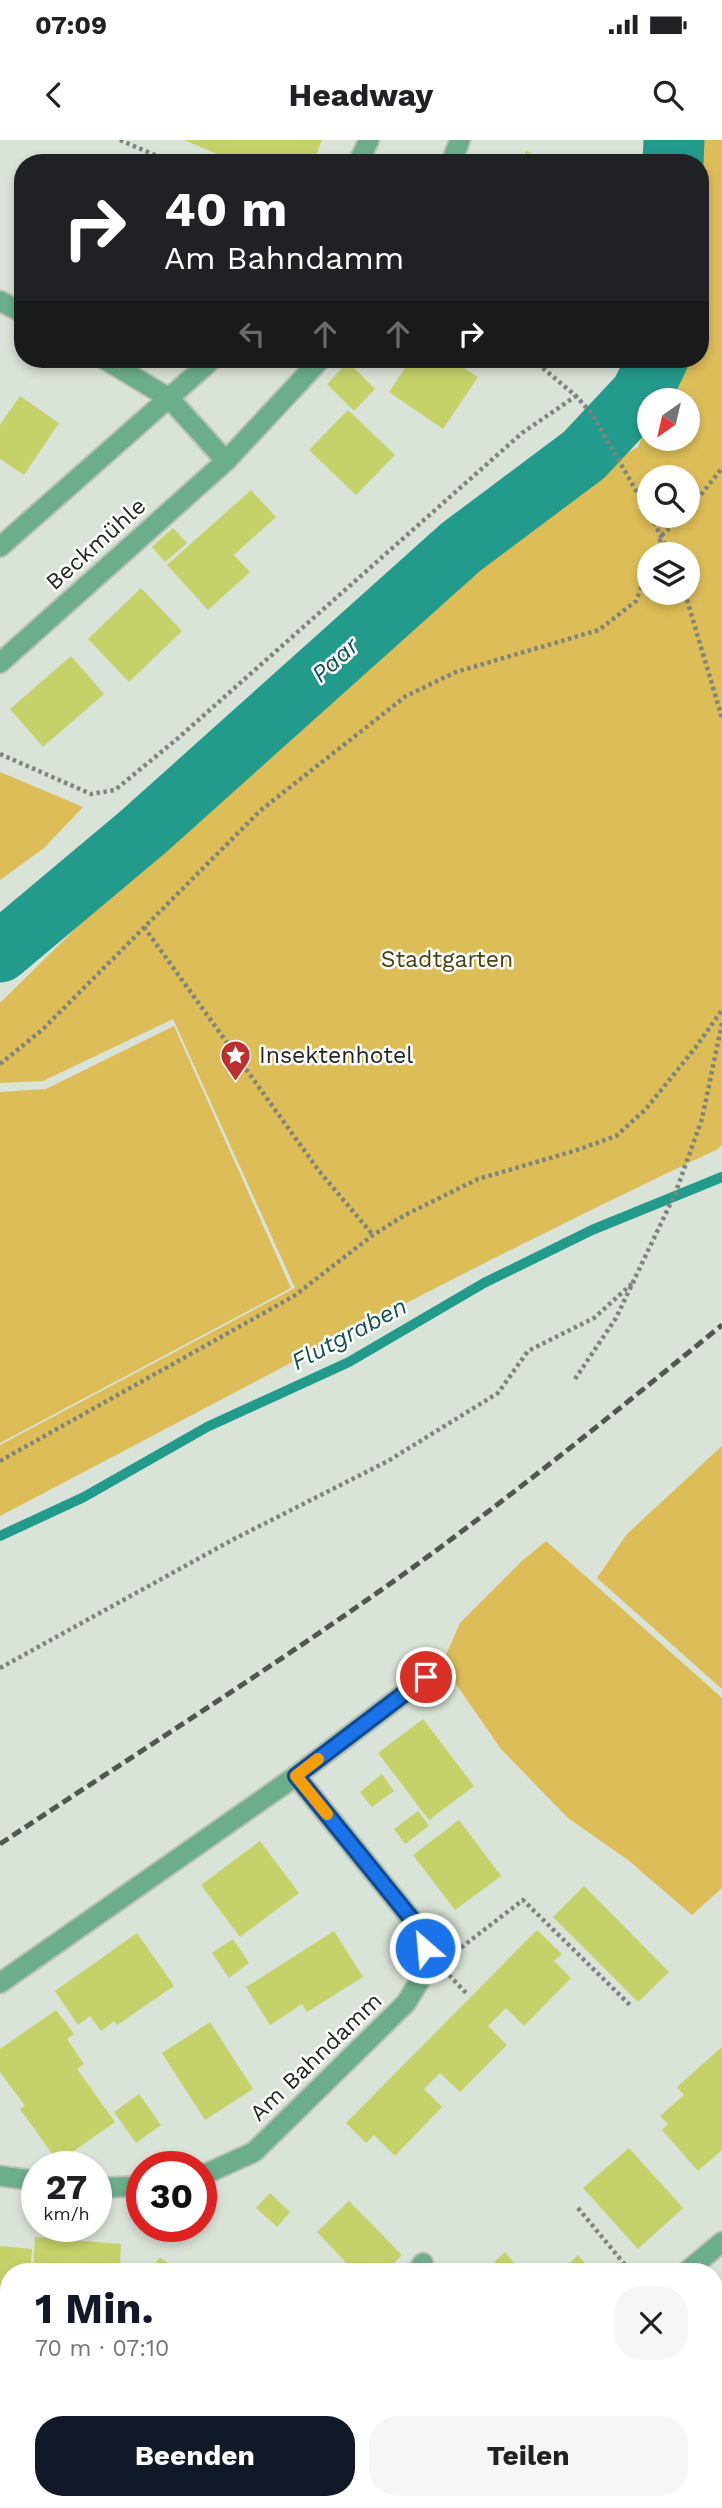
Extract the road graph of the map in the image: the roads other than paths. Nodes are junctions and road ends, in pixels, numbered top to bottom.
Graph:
1 (119, 368) edge
2 (203, 368) edge
3 (313, 368) edge
4 (169, 398) junction
5 (226, 461) junction
6 (0, 547) edge
7 (0, 663) edge
8 (426, 1677) dead end
9 (296, 1776) junction
10 (0, 1983) edge
11 (217, 2169) edge
12 (0, 2176) edge
13 (21, 2179) edge
14 (722, 2242) edge
15 (697, 2263) edge

1 - 4 street
2 - 4 street
3 - 5 street, Beckmühle
4 - 5 street
4 - 6 street
5 - 7 street, Beckmühle
8 - 9 street
9 - 10 street
9 - 11 street, Am Bahndamm
12 - 13 street
14 - 15 street

